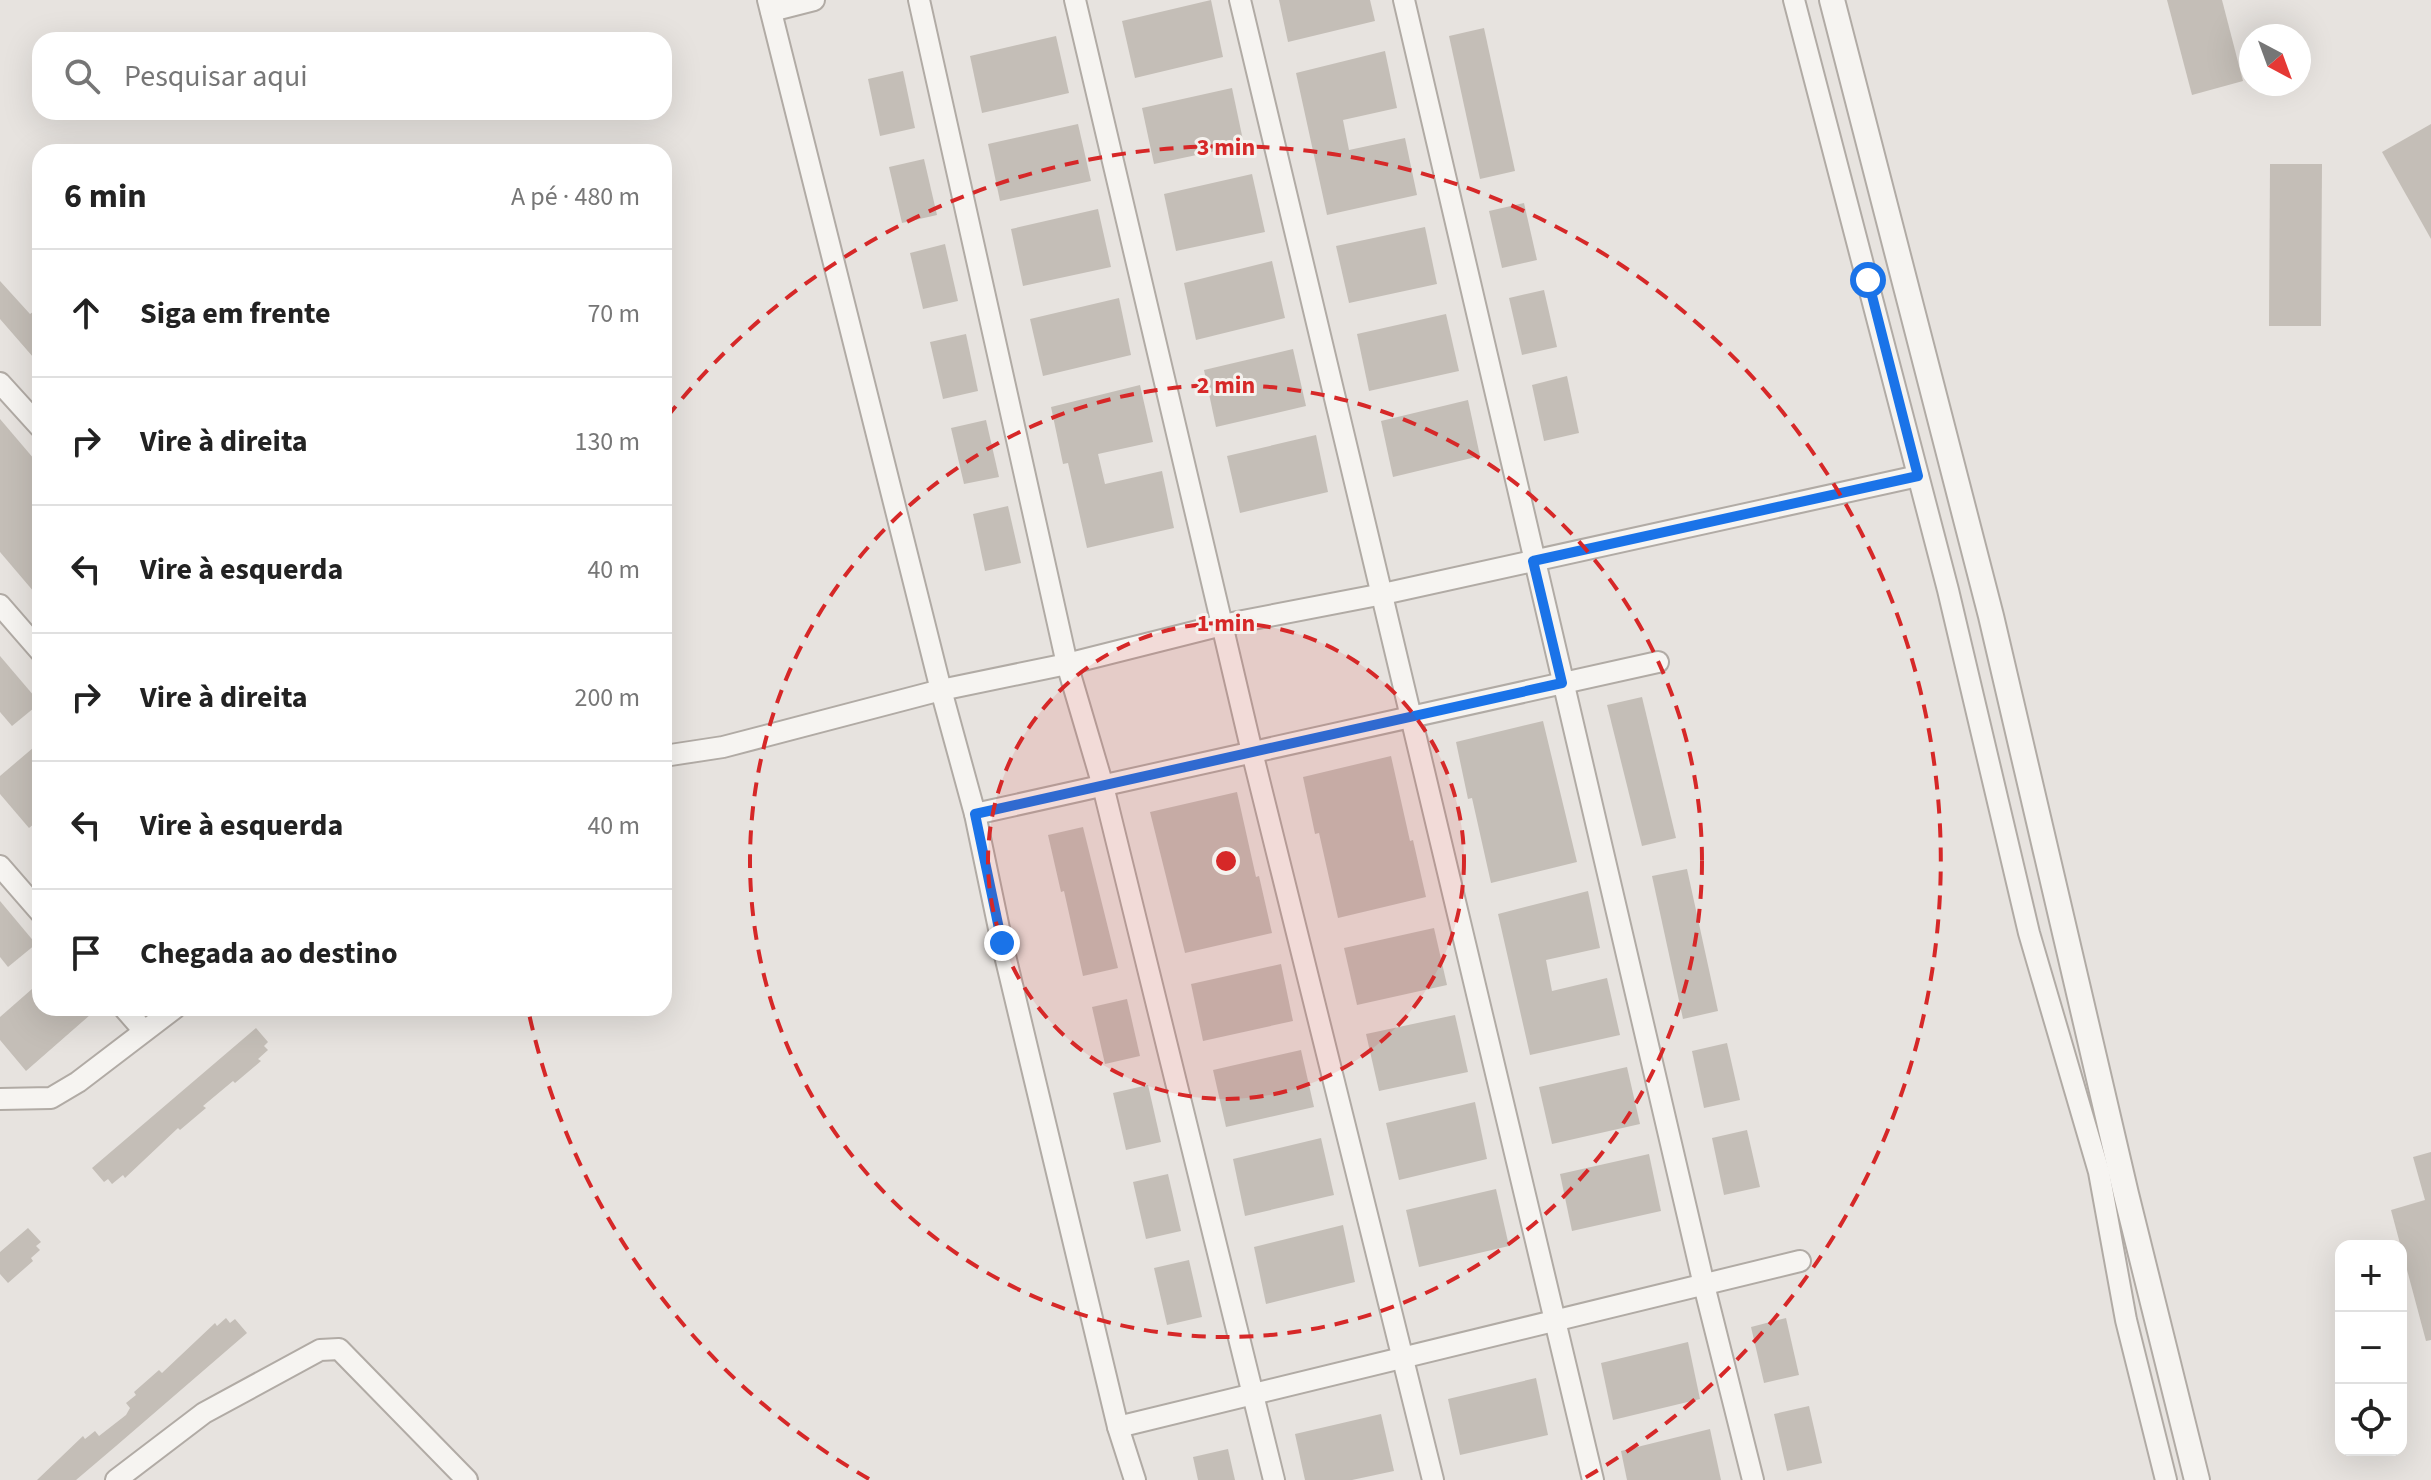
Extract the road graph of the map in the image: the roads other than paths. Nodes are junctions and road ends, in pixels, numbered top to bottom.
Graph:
1 (814, 0) edge
2 (919, 0) edge
3 (1075, 0) edge
4 (1240, 0) edge
5 (1404, 0) edge
6 (1794, 0) edge
7 (1832, 0) edge
8 (769, 6) edge
9 (0, 383) edge
10 (32, 418) edge
11 (1918, 476) junction
12 (1533, 561) junction
13 (1383, 594) junction
14 (0, 605) edge
15 (1222, 625) junction
16 (32, 642) edge
17 (1658, 662) dead end
18 (1067, 664) junction
19 (1562, 683) junction
20 (941, 690) junction
21 (1412, 717) junction
22 (1252, 752) junction
23 (672, 755) edge
24 (1103, 786) junction
25 (975, 814) junction
26 (0, 866) edge
27 (32, 903) edge
28 (131, 1016) edge
29 (164, 1016) edge
30 (144, 1031) junction
31 (0, 1099) edge
32 (1800, 1261) dead end
33 (1704, 1285) junction
34 (1557, 1320) junction
35 (1403, 1357) junction
36 (1252, 1394) junction
37 (1118, 1427) junction
38 (116, 1480) edge
39 (467, 1480) edge
40 (1135, 1480) edge
41 (1274, 1480) edge
42 (1433, 1480) edge
43 (1593, 1480) edge
44 (1753, 1480) edge
45 (2166, 1480) edge
46 (2197, 1480) edge

1 - 8 street
2 - 18 street
3 - 15 street
4 - 13 street
5 - 12 street
6 - 11 street
7 - 46 street
8 - 20 street
9 - 10 street
11 - 12 street
11 - 45 street
12 - 13 street
12 - 19 street
13 - 15 street
13 - 21 street
14 - 16 street
15 - 18 street
15 - 22 street
17 - 19 street
18 - 20 street
18 - 24 street
19 - 21 street
19 - 33 street
20 - 23 street
20 - 25 street
21 - 22 street
21 - 34 street
22 - 24 street
22 - 35 street
24 - 25 street
24 - 36 street
25 - 37 street
26 - 27 street
28 - 30 street
29 - 30 street
30 - 31 street
32 - 33 street
33 - 34 street
33 - 44 street
34 - 35 street
34 - 43 street
35 - 36 street
35 - 42 street
36 - 37 street
36 - 41 street
37 - 40 street
38 - 39 street

